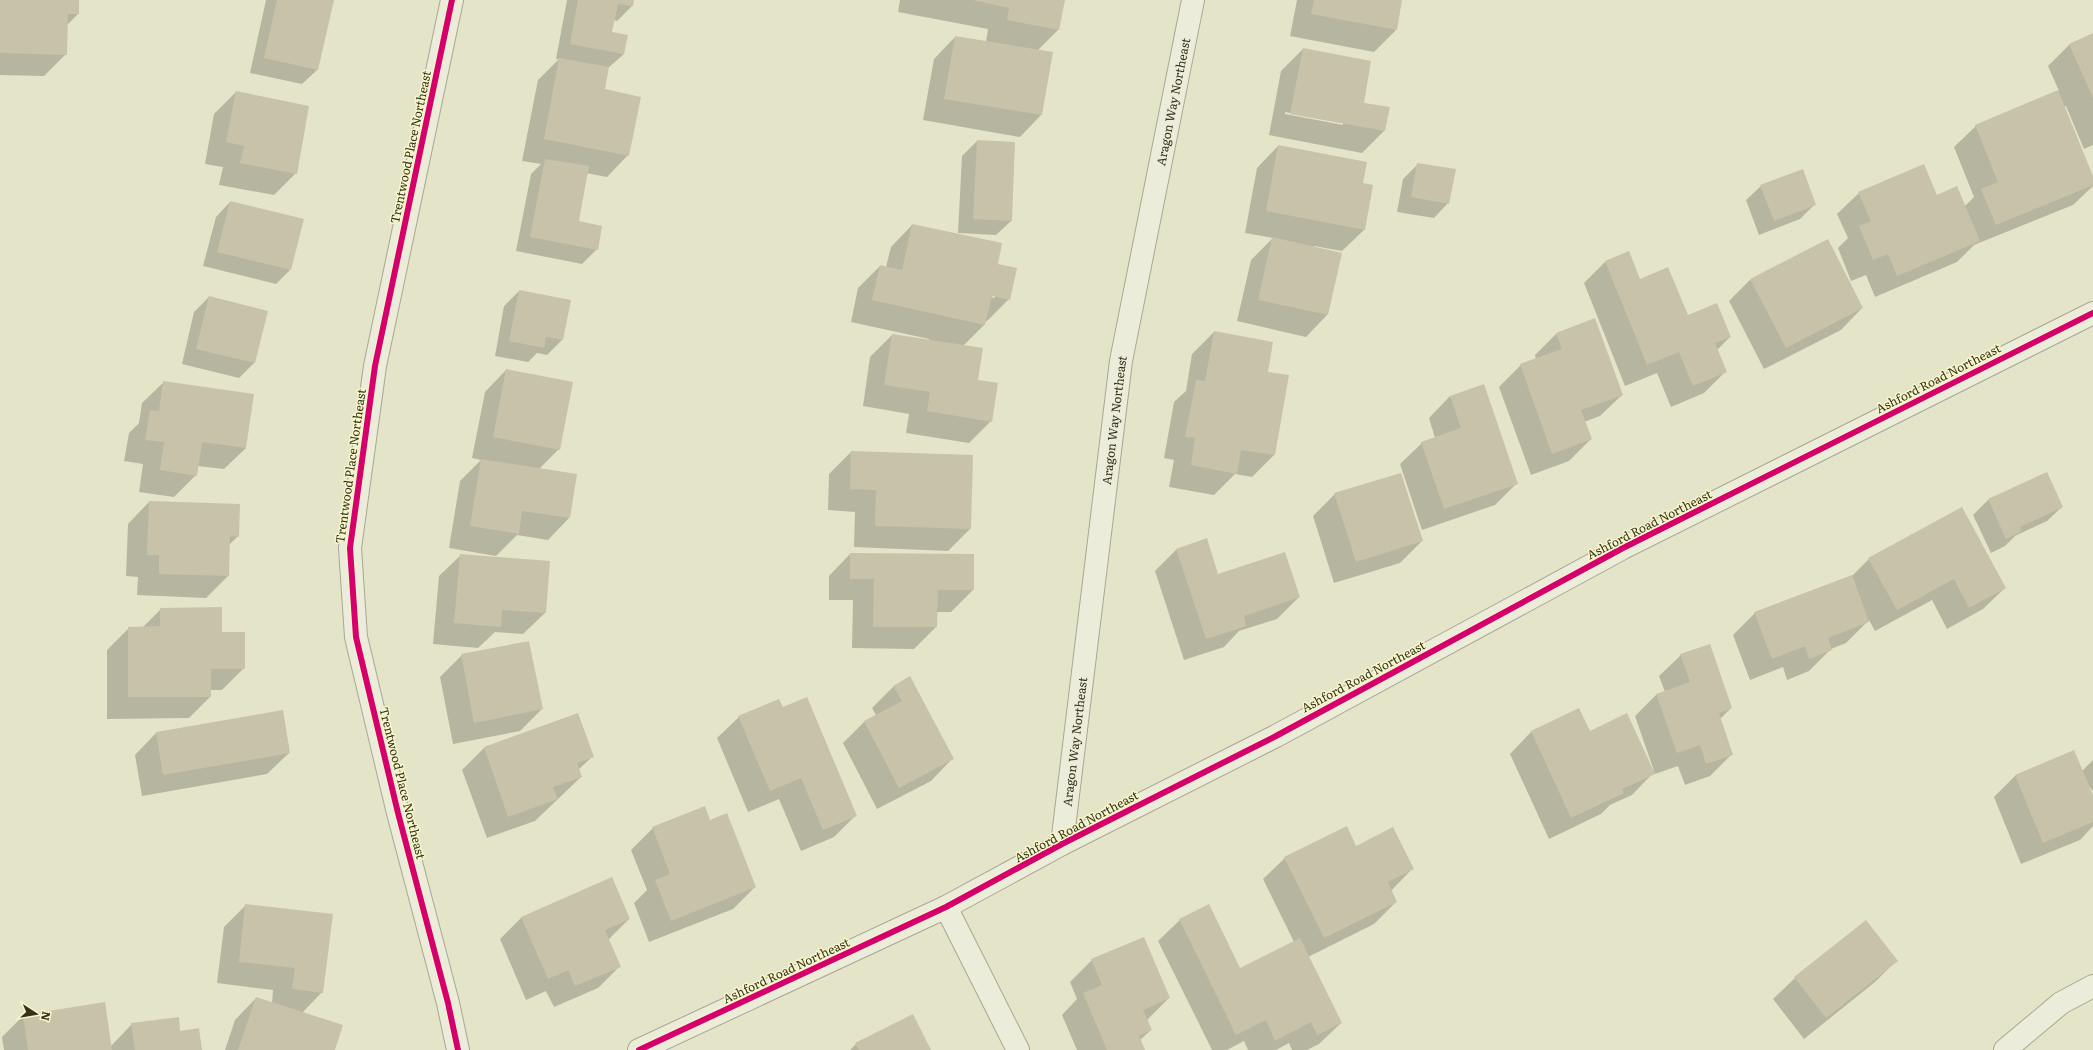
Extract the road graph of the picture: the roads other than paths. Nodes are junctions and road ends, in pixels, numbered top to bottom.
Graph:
1 (452, 0) edge
2 (1193, 0) edge
3 (2093, 313) edge
4 (1062, 844) junction
5 (946, 908) junction
6 (2093, 986) edge
7 (458, 1050) edge
8 (639, 1050) edge
9 (1018, 1050) edge
10 (2005, 1050) edge

1 - 7 street, Trentwood Place Northeast
2 - 4 street, Aragon Way Northeast
3 - 4 street, Ashford Road Northeast
4 - 5 street, Ashford Road Northeast
5 - 8 street, Ashford Road Northeast
5 - 9 street
6 - 10 street

